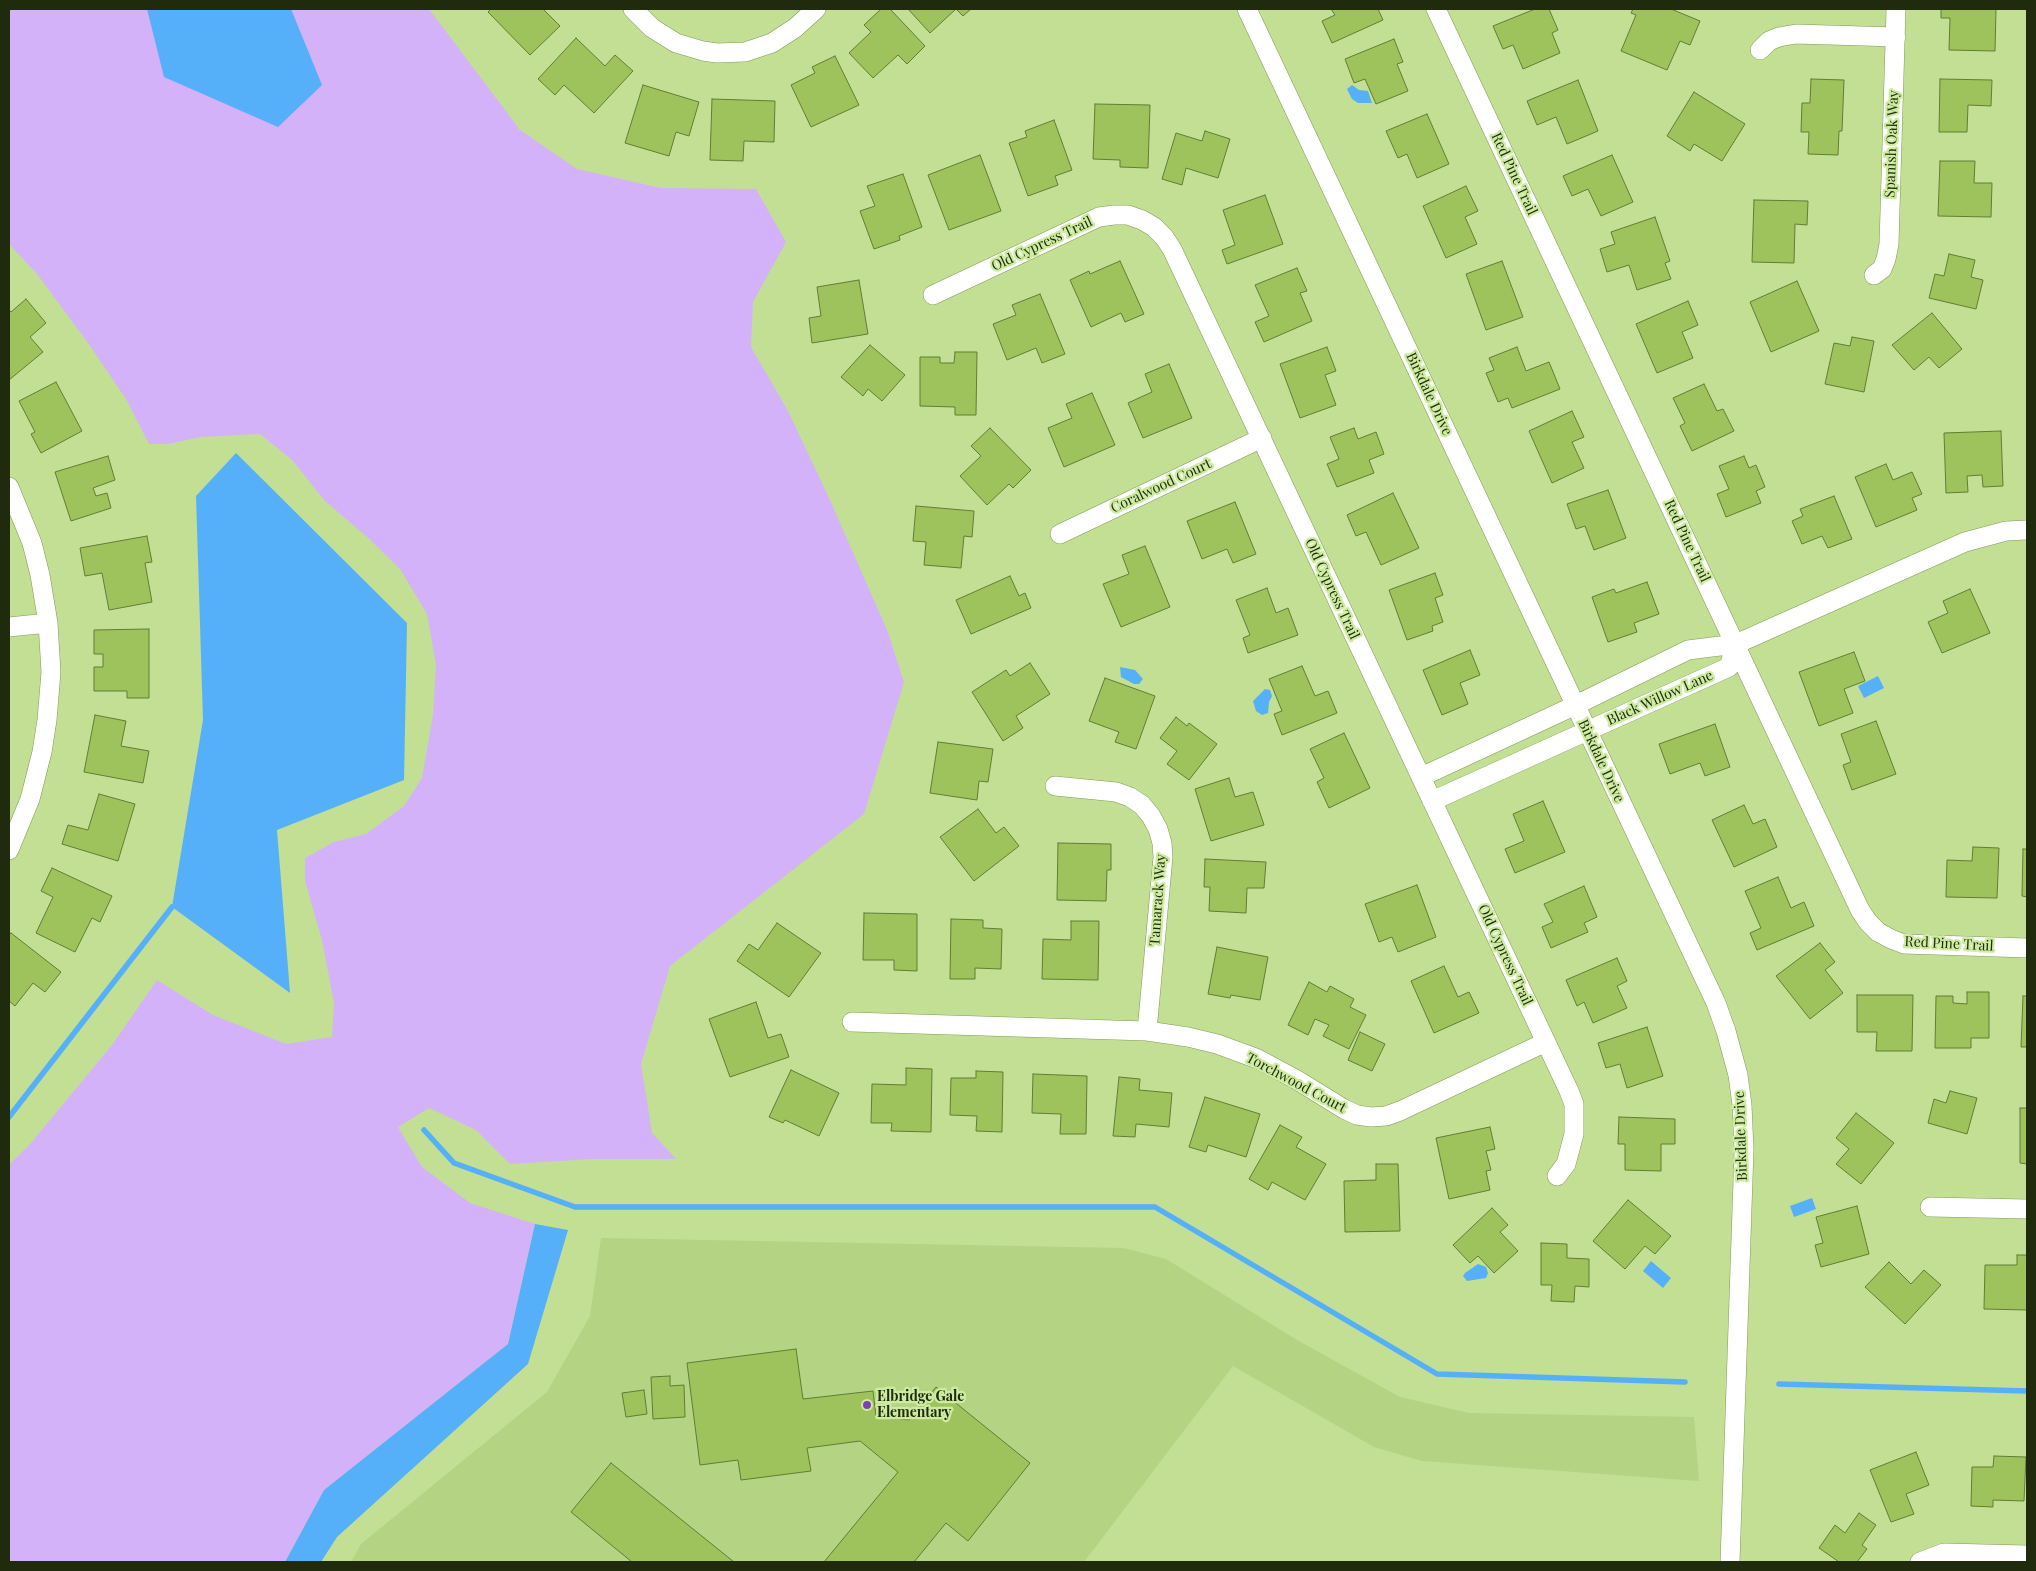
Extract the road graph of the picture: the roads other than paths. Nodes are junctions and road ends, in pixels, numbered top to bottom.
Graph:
1 (633, 9) edge
2 (816, 9) edge
3 (1247, 9) edge
4 (1436, 9) edge
5 (1896, 9) edge
6 (1896, 37) junction
7 (1760, 50) dead end
8 (1874, 275) dead end
9 (933, 295) dead end
10 (1262, 438) junction
11 (9, 487) edge
12 (2027, 530) edge
13 (1060, 534) dead end
14 (48, 623) junction
15 (9, 627) edge
16 (1736, 644) junction
17 (1576, 706) junction
18 (1587, 730) junction
19 (1421, 777) junction
20 (1055, 786) dead end
21 (1432, 801) junction
22 (9, 850) edge
23 (2027, 948) edge
24 (852, 1022) dead end
25 (1147, 1031) junction
26 (1546, 1042) junction
27 (1556, 1176) dead end
28 (1930, 1207) dead end
29 (2027, 1209) edge
30 (2027, 1555) edge
31 (1730, 1562) edge
32 (1920, 1562) edge

1 - 2 street
3 - 17 street, Birkdale Drive
4 - 16 street, Red Pine Trail
5 - 6 street, Spanish Oak Way
6 - 7 street
6 - 8 street, Spanish Oak Way
9 - 10 street, Old Cypress Trail
10 - 13 street, Coralwood Court
10 - 19 street, Old Cypress Trail
11 - 14 street
12 - 16 street, Black Willow Lane
14 - 15 street
14 - 22 street
16 - 17 street, Black Willow Lane
16 - 18 street, Black Willow Lane
16 - 23 street, Red Pine Trail
17 - 18 street, Birkdale Drive
17 - 19 street, Black Willow Lane
18 - 21 street, Black Willow Lane
18 - 31 street, Birkdale Drive
19 - 21 street, Old Cypress Trail
20 - 25 street, Tamarack Way
21 - 26 street, Old Cypress Trail
24 - 25 street, Torchwood Court
25 - 26 street, Torchwood Court
26 - 27 street, Old Cypress Trail
28 - 29 street
30 - 32 street

